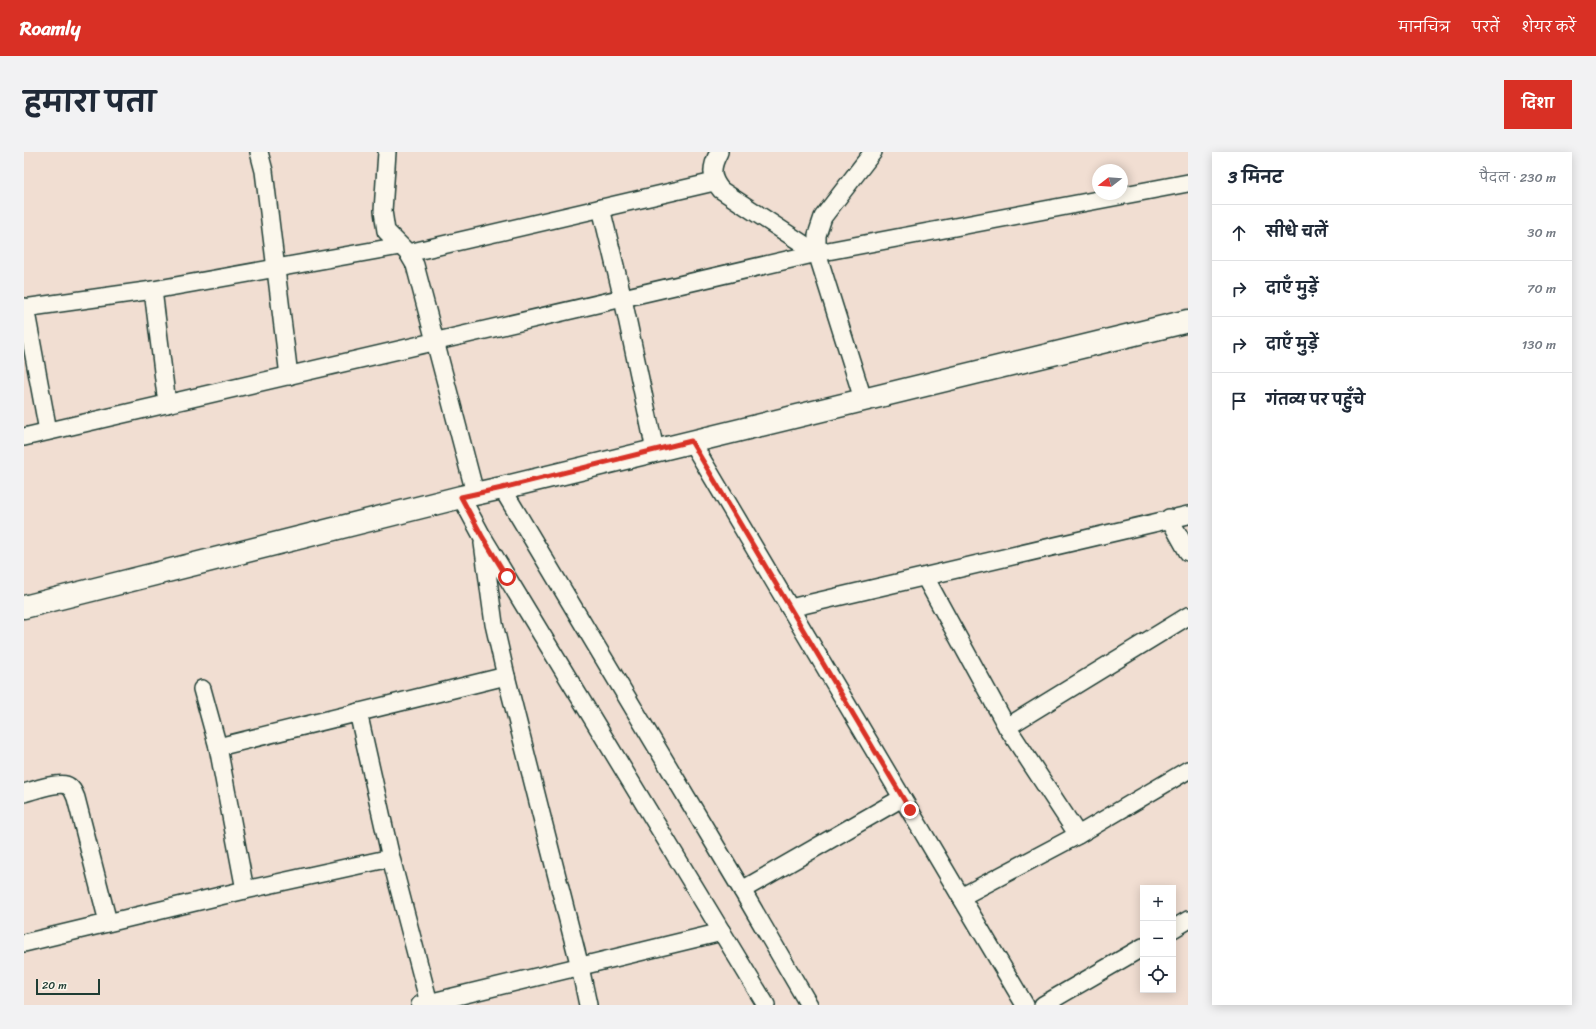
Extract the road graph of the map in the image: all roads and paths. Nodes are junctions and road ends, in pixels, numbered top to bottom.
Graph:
1 (259, 152) edge
2 (387, 152) edge
3 (720, 152) edge
4 (872, 152) edge
5 (714, 182) junction
6 (1188, 183) edge
7 (601, 208) junction
8 (404, 249) junction
9 (817, 253) junction
10 (276, 268) junction
11 (153, 290) junction
12 (623, 299) junction
13 (24, 308) edge
14 (1188, 321) edge
15 (435, 342) junction
16 (289, 376) junction
17 (863, 399) junction
18 (167, 404) junction
19 (48, 431) junction
20 (24, 437) edge
21 (691, 441) junction
22 (656, 450) junction
23 (502, 488) junction
24 (468, 495) junction
25 (1188, 515) edge
26 (1169, 518) junction
27 (482, 536) junction
28 (1188, 552) edge
29 (925, 577) junction
30 (24, 607) edge
31 (790, 608) junction
32 (1188, 616) edge
33 (506, 676) junction
34 (202, 689) dead end
35 (358, 712) junction
36 (1007, 727) junction
37 (218, 747) junction
38 (1188, 770) edge
39 (24, 792) edge
40 (902, 798) junction
41 (1078, 835) junction
42 (391, 858) junction
43 (245, 890) junction
44 (742, 890) junction
45 (961, 897) junction
46 (1188, 920) edge
47 (108, 922) junction
48 (1176, 927) edge
49 (722, 932) junction
50 (24, 943) edge
51 (1140, 949) edge
52 (580, 967) junction
53 (424, 1004) edge
54 (588, 1005) edge
55 (766, 1005) edge
56 (809, 1005) edge
57 (1025, 1005) edge
58 (1044, 1005) edge

1 - 10 street
2 - 8 street
3 - 5 street
4 - 9 street
5 - 7 street
5 - 9 street
6 - 9 street
7 - 8 street
7 - 12 street
8 - 10 street
8 - 15 street
9 - 12 street
9 - 17 street
10 - 11 street
10 - 16 street
11 - 13 street
11 - 18 street
12 - 15 street
12 - 22 street
13 - 19 street
14 - 17 street
15 - 16 street
15 - 24 street
16 - 18 street
17 - 21 street
18 - 19 street
19 - 20 street
21 - 22 street
21 - 31 street
22 - 23 street
23 - 24 street
23 - 44 street
24 - 27 street
24 - 30 street
25 - 26 street
26 - 28 street
26 - 29 street
27 - 33 street
27 - 49 street
29 - 31 street
29 - 36 street
31 - 40 street
32 - 36 street
33 - 35 street
33 - 52 street
34 - 37 street
35 - 37 street
35 - 42 street
36 - 41 street
37 - 43 street
38 - 41 street
39 - 47 street
40 - 44 street
40 - 45 street
41 - 45 street
42 - 43 street
42 - 53 street
43 - 47 street
44 - 56 street
45 - 57 street
46 - 48 street
47 - 50 street
49 - 52 street
49 - 55 street
51 - 58 street
52 - 53 street
52 - 54 street

